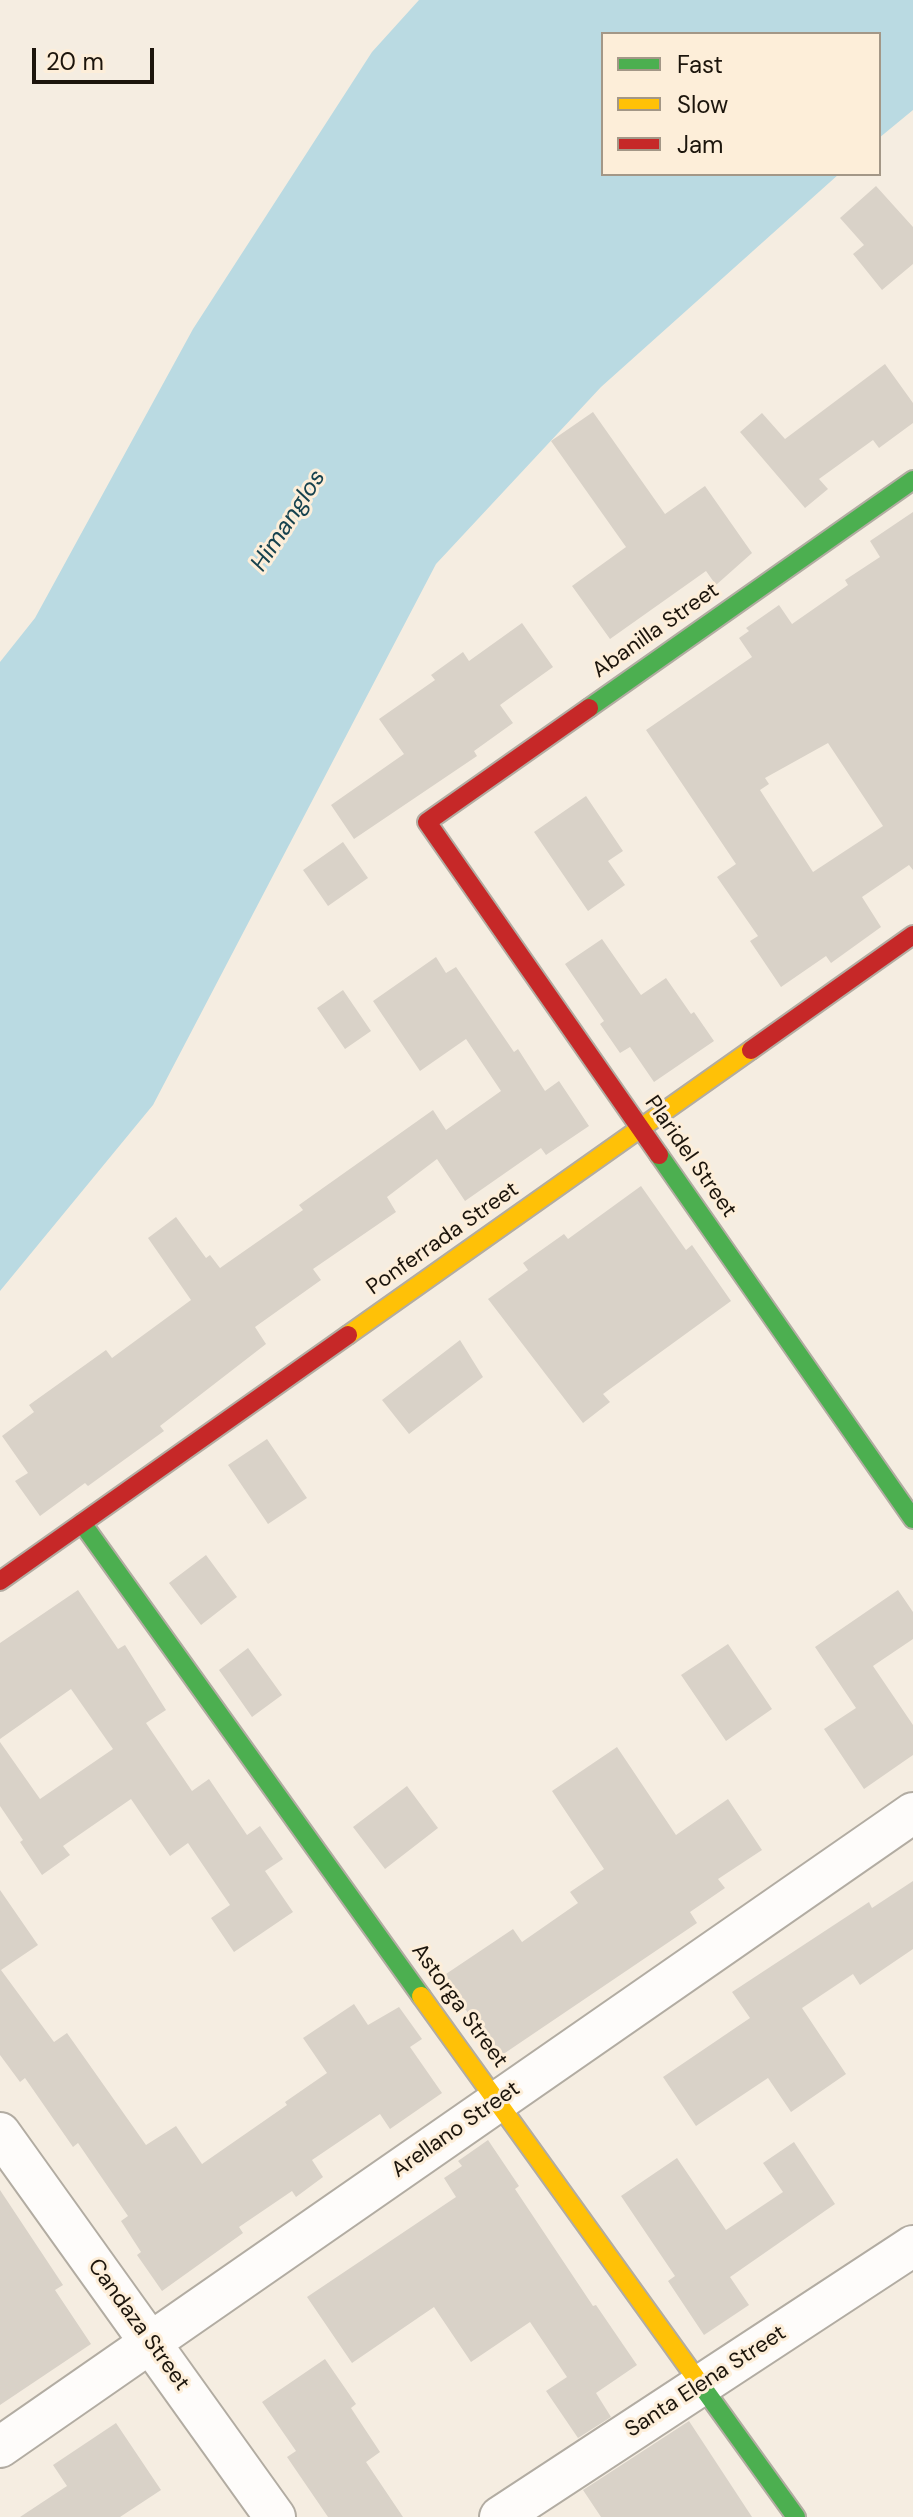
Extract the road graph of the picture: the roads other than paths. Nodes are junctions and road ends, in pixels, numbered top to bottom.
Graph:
1 (913, 480) edge
2 (427, 822) joint
3 (913, 935) edge
4 (641, 1128) junction
5 (913, 1519) edge
6 (82, 1523) junction
7 (0, 1581) edge
8 (913, 1813) edge
9 (498, 2101) junction
10 (0, 2133) edge
11 (913, 2246) edge
12 (151, 2342) junction
13 (701, 2385) junction
14 (0, 2447) edge
15 (275, 2517) edge
16 (500, 2517) edge
17 (796, 2517) edge

1 - 2 street, Abanilla Street
2 - 4 street, Plaridel Street
3 - 4 street, Ponferrada Street
4 - 5 street, Plaridel Street
4 - 6 street, Ponferrada Street
6 - 7 street, Ponferrada Street
6 - 9 street, Astorga Street
8 - 9 street, Arellano Street
9 - 12 street, Arellano Street
9 - 13 street, Astorga Street
10 - 12 street, Candaza Street
11 - 13 street, Santa Elena Street
12 - 14 street, Arellano Street
12 - 15 street, Candaza Street
13 - 16 street, Santa Elena Street
13 - 17 street, Astorga Street

